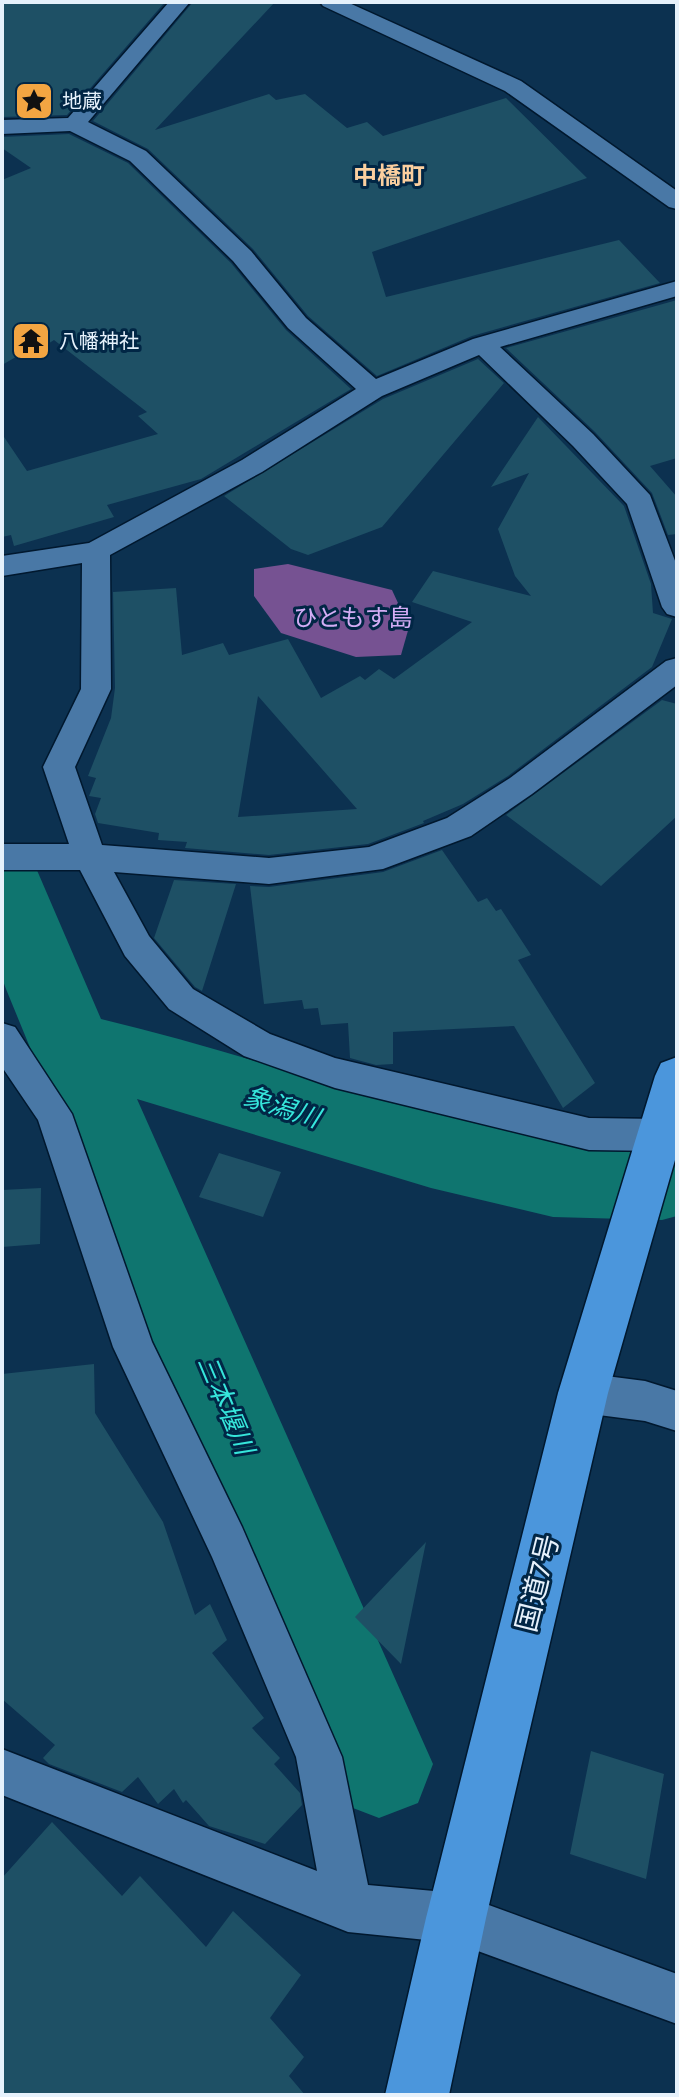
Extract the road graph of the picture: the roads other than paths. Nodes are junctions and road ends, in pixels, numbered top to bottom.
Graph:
1 (180, 2) edge
2 (330, 2) edge
3 (74, 124) junction
4 (2, 127) edge
5 (677, 202) edge
6 (677, 288) edge
7 (482, 344) junction
8 (373, 390) junction
9 (96, 551) junction
10 (2, 566) edge
11 (677, 607) edge
12 (677, 669) edge
13 (2, 857) edge
14 (90, 857) junction
15 (2, 1038) edge
16 (677, 1076) edge
17 (659, 1140) junction
18 (583, 1393) junction
19 (677, 1411) edge
20 (2, 1772) edge
21 (348, 1908) junction
22 (456, 1918) junction
23 (677, 1999) edge
24 (417, 2095) edge

1 - 3 street
2 - 5 street
3 - 4 street
3 - 8 street
6 - 7 street
7 - 8 street
7 - 11 street
8 - 9 street
9 - 10 street
9 - 14 street
12 - 14 street
13 - 14 street
14 - 17 street
15 - 21 street
16 - 17 highway, 国道7号
17 - 18 highway, 国道7号
18 - 19 street
18 - 22 highway, 国道7号
20 - 21 street
21 - 22 street
22 - 23 street
22 - 24 highway, 国道7号

